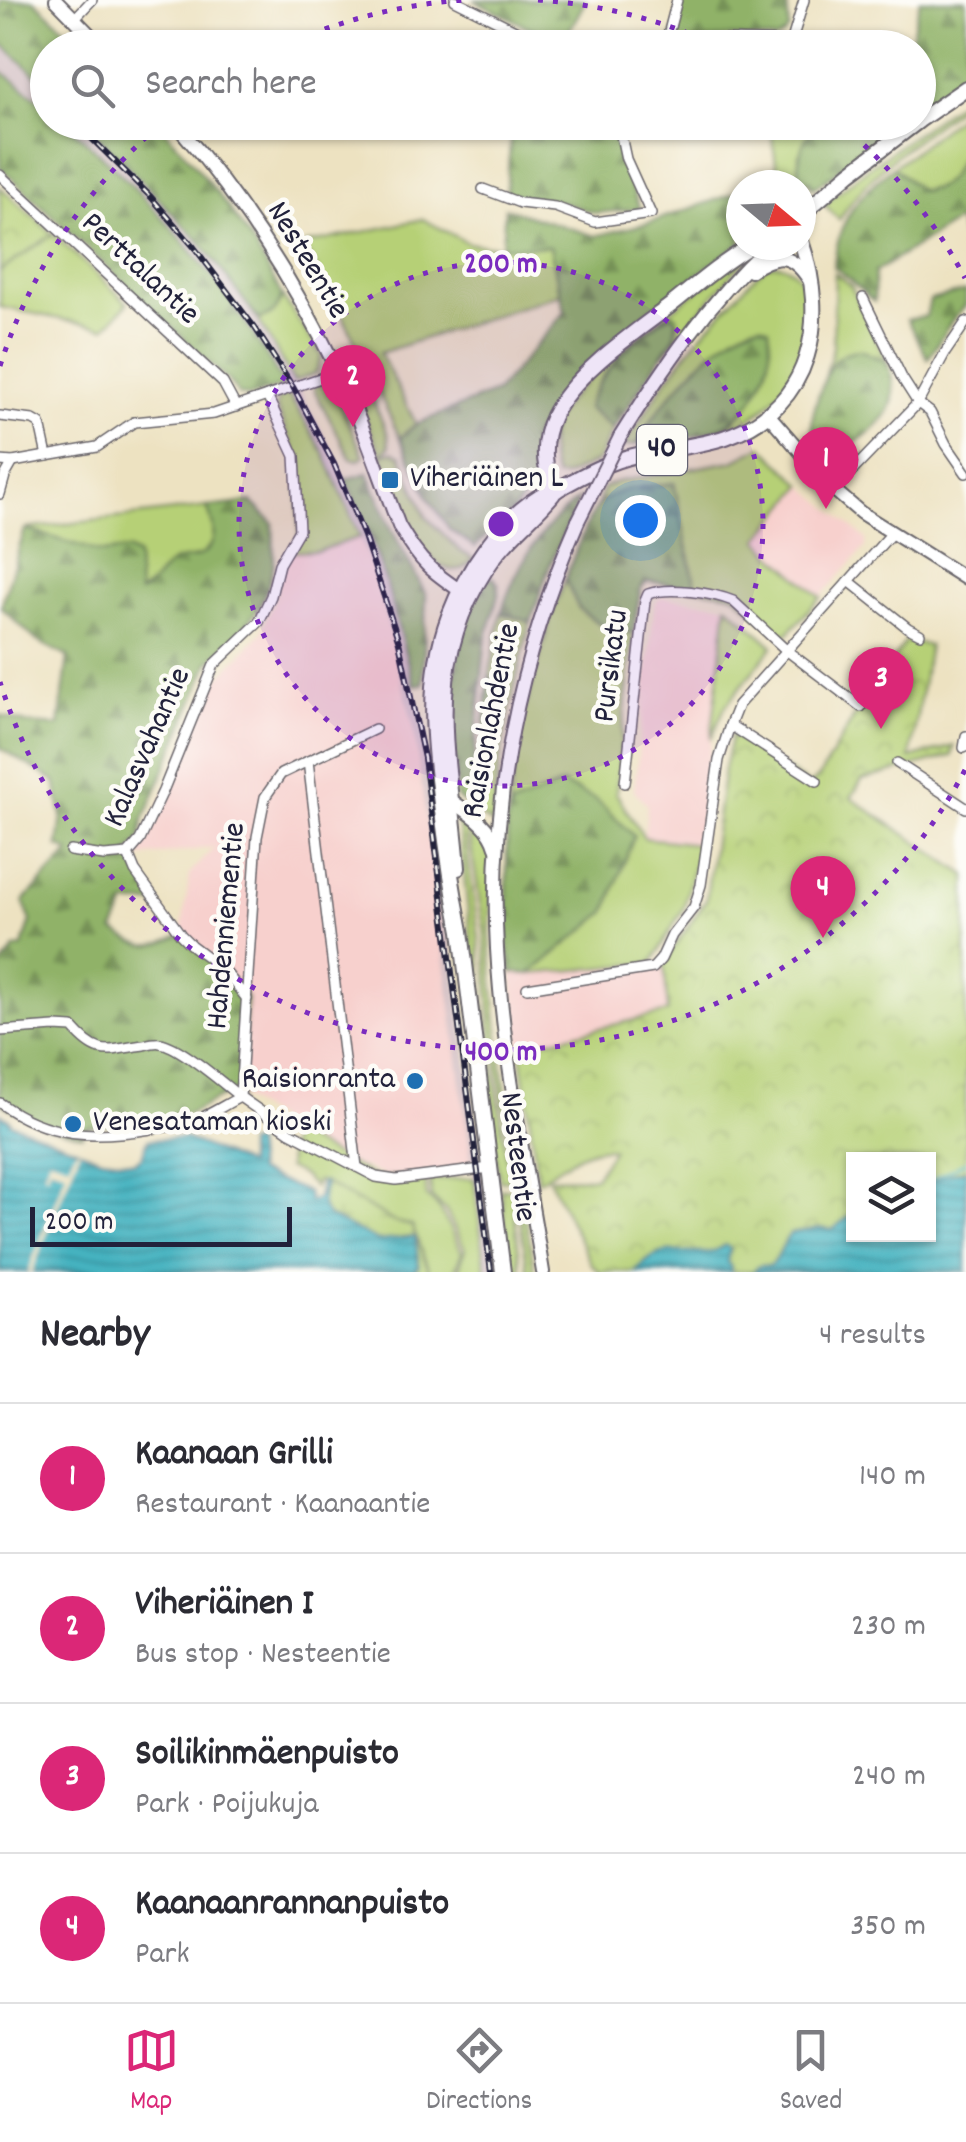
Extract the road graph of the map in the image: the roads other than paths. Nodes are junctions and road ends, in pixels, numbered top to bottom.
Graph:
1 (56, 0) edge
2 (92, 0) edge
3 (455, 0) edge
4 (677, 0) edge
5 (804, 0) edge
6 (74, 18) junction
7 (86, 30) edge
8 (515, 30) edge
9 (669, 30) edge
10 (795, 30) edge
11 (966, 88) edge
12 (936, 109) edge
13 (190, 140) edge
14 (622, 140) edge
15 (894, 140) edge
16 (0, 175) edge
17 (483, 189) dead end
18 (816, 202) edge
19 (732, 260) edge
20 (754, 260) edge
21 (808, 260) edge
22 (732, 283) junction
23 (812, 286) junction
24 (862, 298) dead end
25 (966, 322) edge
26 (338, 372) junction
27 (268, 396) junction
28 (918, 403) junction
29 (236, 407) junction
30 (767, 413) junction
31 (0, 416) edge
32 (47, 456) junction
33 (7, 462) edge
34 (966, 474) edge
35 (2, 477) edge
36 (557, 490) junction
37 (834, 490) junction
38 (0, 494) edge
39 (892, 534) junction
40 (966, 579) edge
41 (849, 581) junction
42 (465, 594) junction
43 (920, 634) dead end
44 (786, 650) junction
45 (861, 707) dead end
46 (730, 725) junction
47 (374, 729) dead end
48 (966, 736) edge
49 (966, 748) edge
50 (308, 761) junction
51 (898, 764) dead end
52 (816, 780) dead end
53 (625, 784) dead end
54 (439, 792) junction
55 (453, 802) junction
56 (966, 808) edge
57 (70, 852) dead end
58 (128, 854) junction
59 (497, 854) junction
60 (460, 931) junction
61 (527, 988) dead end
62 (247, 999) junction
63 (0, 1031) edge
64 (240, 1097) junction
65 (0, 1103) edge
66 (357, 1167) junction
67 (490, 1168) junction
68 (503, 1272) edge
69 (543, 1272) edge

1 - 6 main road
2 - 6 street
3 - 8 street
4 - 9 street
5 - 10 street
6 - 7 main road
11 - 12 main road
13 - 26 main road, Nesteentie
14 - 17 street
15 - 18 main road
16 - 29 street, Perttalantie
19 - 36 main road
20 - 22 main road, Raisionlahdentie
21 - 23 main road, 40
22 - 23 main road
22 - 59 main road, Raisionlahdentie, bridge
23 - 30 main road, 40
24 - 28 street
25 - 28 street
26 - 27 street
26 - 42 main road, Nesteentie
27 - 29 street
27 - 58 street, Kalasvahantie
28 - 34 street
28 - 37 street
29 - 32 street
30 - 36 main road, 40
30 - 37 main road
31 - 32 street
32 - 33 street
33 - 35 street
35 - 38 street
36 - 42 main road, 40
37 - 39 main road
39 - 40 main road
39 - 41 street
41 - 43 street
41 - 44 street
42 - 54 main road, Nesteentie / 40
42 - 55 main road, Nesteentie / 40
44 - 45 street
44 - 46 street
44 - 53 street, Pursikatu
46 - 52 street
46 - 61 street
47 - 50 street, Hahdenniementie
48 - 49 street
50 - 62 street, Hahdenniementie
50 - 66 street
51 - 56 street
54 - 55 main road
54 - 60 main road, Nesteentie / 40
55 - 59 main road
55 - 60 main road, Nesteentie / 40
57 - 58 street, Kalasvahantie
58 - 62 street, Kalasvahantie
59 - 69 main road, Raisionlahdentie
60 - 67 main road, Nesteentie / 40
62 - 64 street, Hahdenniementie
63 - 64 street
64 - 65 street
64 - 66 street
66 - 67 street
67 - 68 main road, Nesteentie / 40

